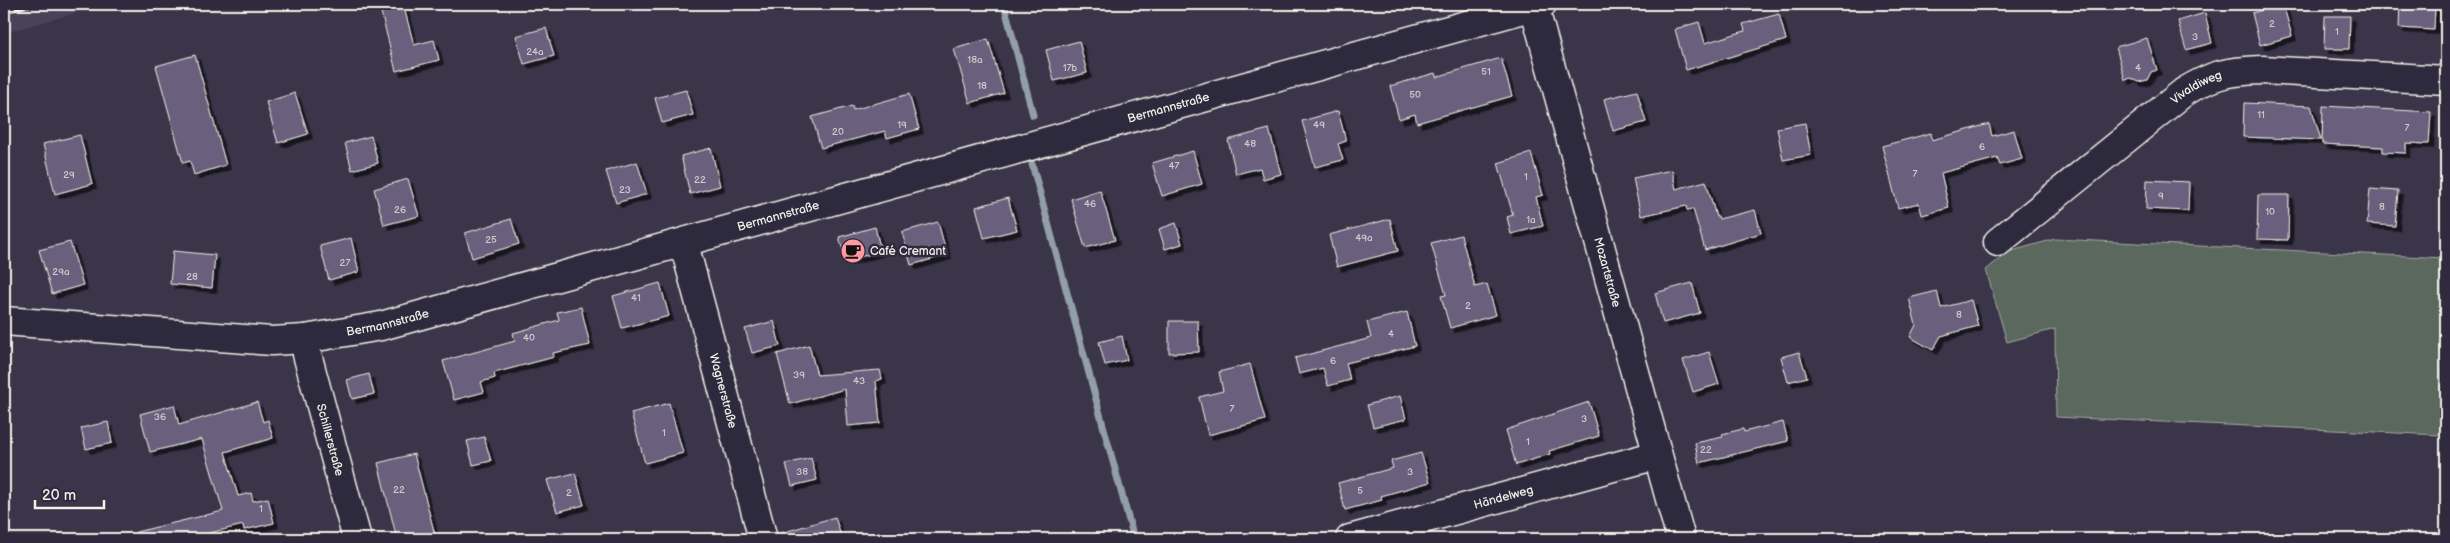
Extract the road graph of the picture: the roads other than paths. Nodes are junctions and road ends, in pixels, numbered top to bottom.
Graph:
1 (1538, 5) edge
2 (2446, 80) edge
3 (1998, 242) dead end
4 (684, 244) junction
5 (4, 321) edge
6 (305, 339) junction
7 (1657, 455) junction
8 (357, 539) edge
9 (763, 539) edge
10 (1350, 539) edge
11 (1681, 539) edge

1 - 4 street, Bermannstraße
1 - 7 street, Mozartstraße
2 - 3 street, Vivaldiweg
4 - 6 street, Bermannstraße
4 - 9 street, Wagnerstraße
5 - 6 street, Bermannstraße
6 - 8 street, Schillerstraße
7 - 10 street, Händelweg
7 - 11 street, Mozartstraße

